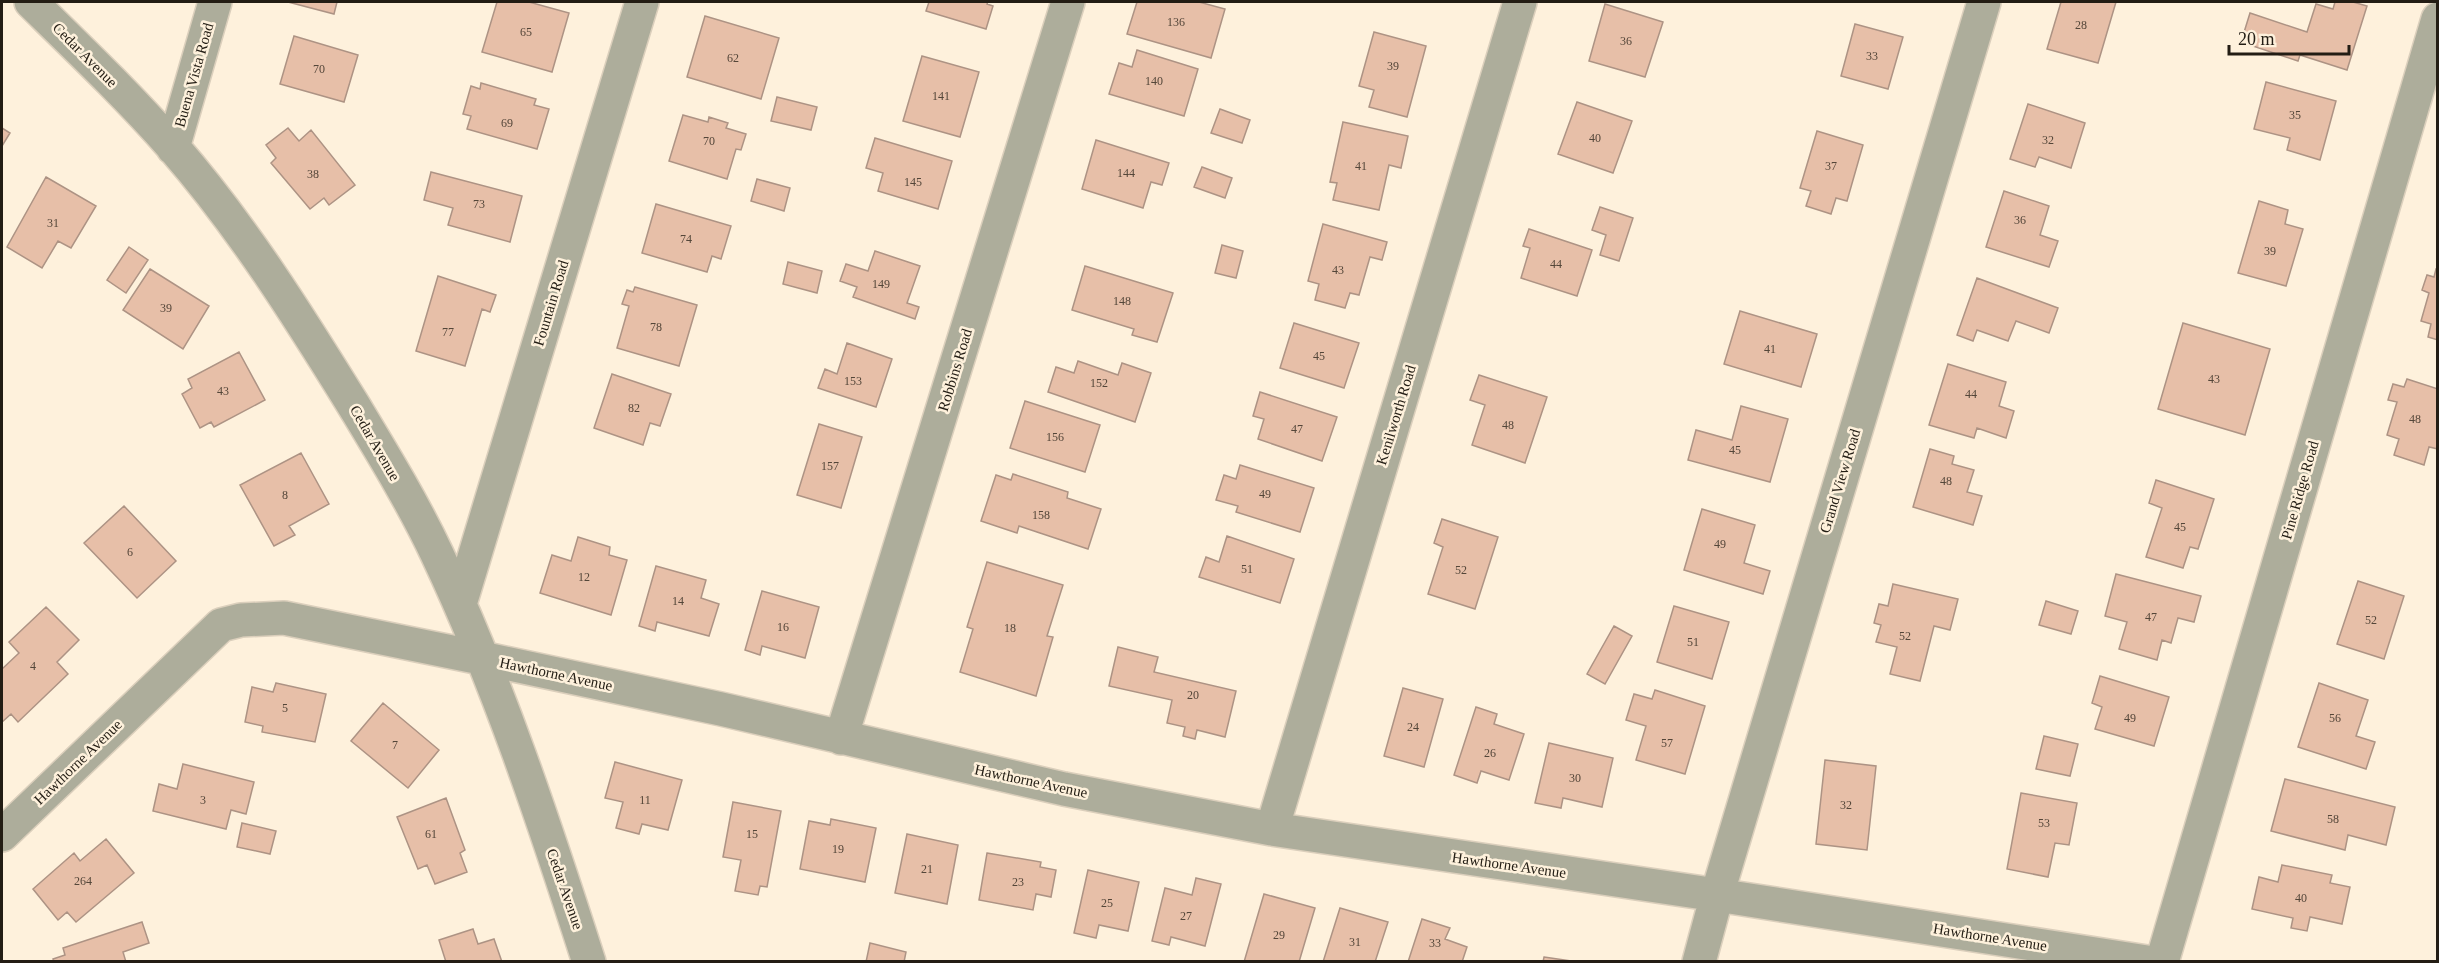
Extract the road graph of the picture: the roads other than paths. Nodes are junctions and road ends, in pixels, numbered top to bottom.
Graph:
1 (31, 2) edge
2 (215, 2) edge
3 (642, 2) edge
4 (1068, 2) edge
5 (1520, 2) edge
6 (1984, 2) edge
7 (2438, 19) edge
8 (174, 148) junction
9 (460, 604) junction
10 (482, 658) junction
11 (841, 738) junction
12 (1272, 829) junction
13 (2, 835) edge
14 (1717, 895) junction
15 (588, 962) edge
16 (1699, 962) edge
17 (2147, 962) edge
18 (2162, 962) edge

1 - 8 street, Cedar Avenue
2 - 8 street, Buena Vista Road
3 - 9 street, Fountain Road
4 - 11 street, Robbins Road
5 - 12 street, Kenilworth Road
6 - 14 street, Grand View Road
7 - 18 street, Pine Ridge Road
8 - 9 street, Cedar Avenue
9 - 10 street, Cedar Avenue
10 - 11 street, Hawthorne Avenue
10 - 13 street, Hawthorne Avenue
10 - 15 street, Cedar Avenue
11 - 12 street, Hawthorne Avenue
12 - 14 street, Hawthorne Avenue
14 - 16 street, Grand View Road
14 - 17 street, Hawthorne Avenue

